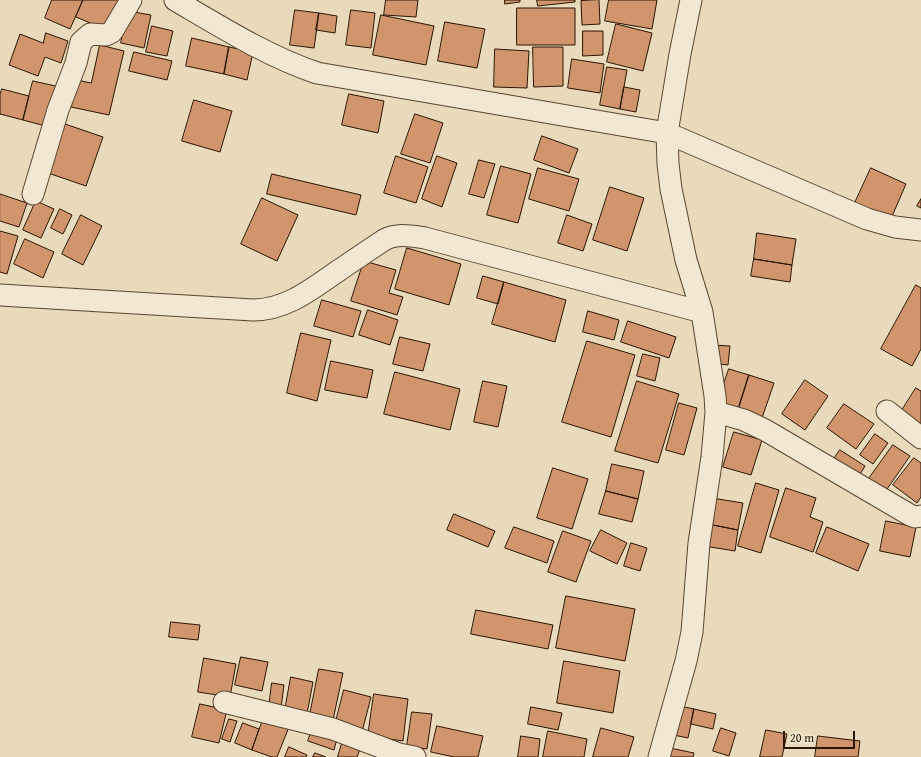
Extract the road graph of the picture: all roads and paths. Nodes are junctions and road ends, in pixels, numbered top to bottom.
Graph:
1 (131, 0) edge
2 (175, 0) edge
3 (691, 0) edge
4 (667, 133) junction
5 (33, 194) dead end
6 (921, 230) edge
7 (0, 295) edge
8 (702, 312) junction
9 (887, 411) dead end
10 (716, 412) junction
11 (921, 438) edge
12 (921, 516) edge
13 (224, 702) dead end
14 (416, 757) edge
15 (659, 757) edge

1 - 5 street
2 - 4 street
3 - 4 street
4 - 6 street
4 - 8 street
7 - 8 street
8 - 10 street
9 - 11 street
10 - 12 street
10 - 15 street
13 - 14 street

